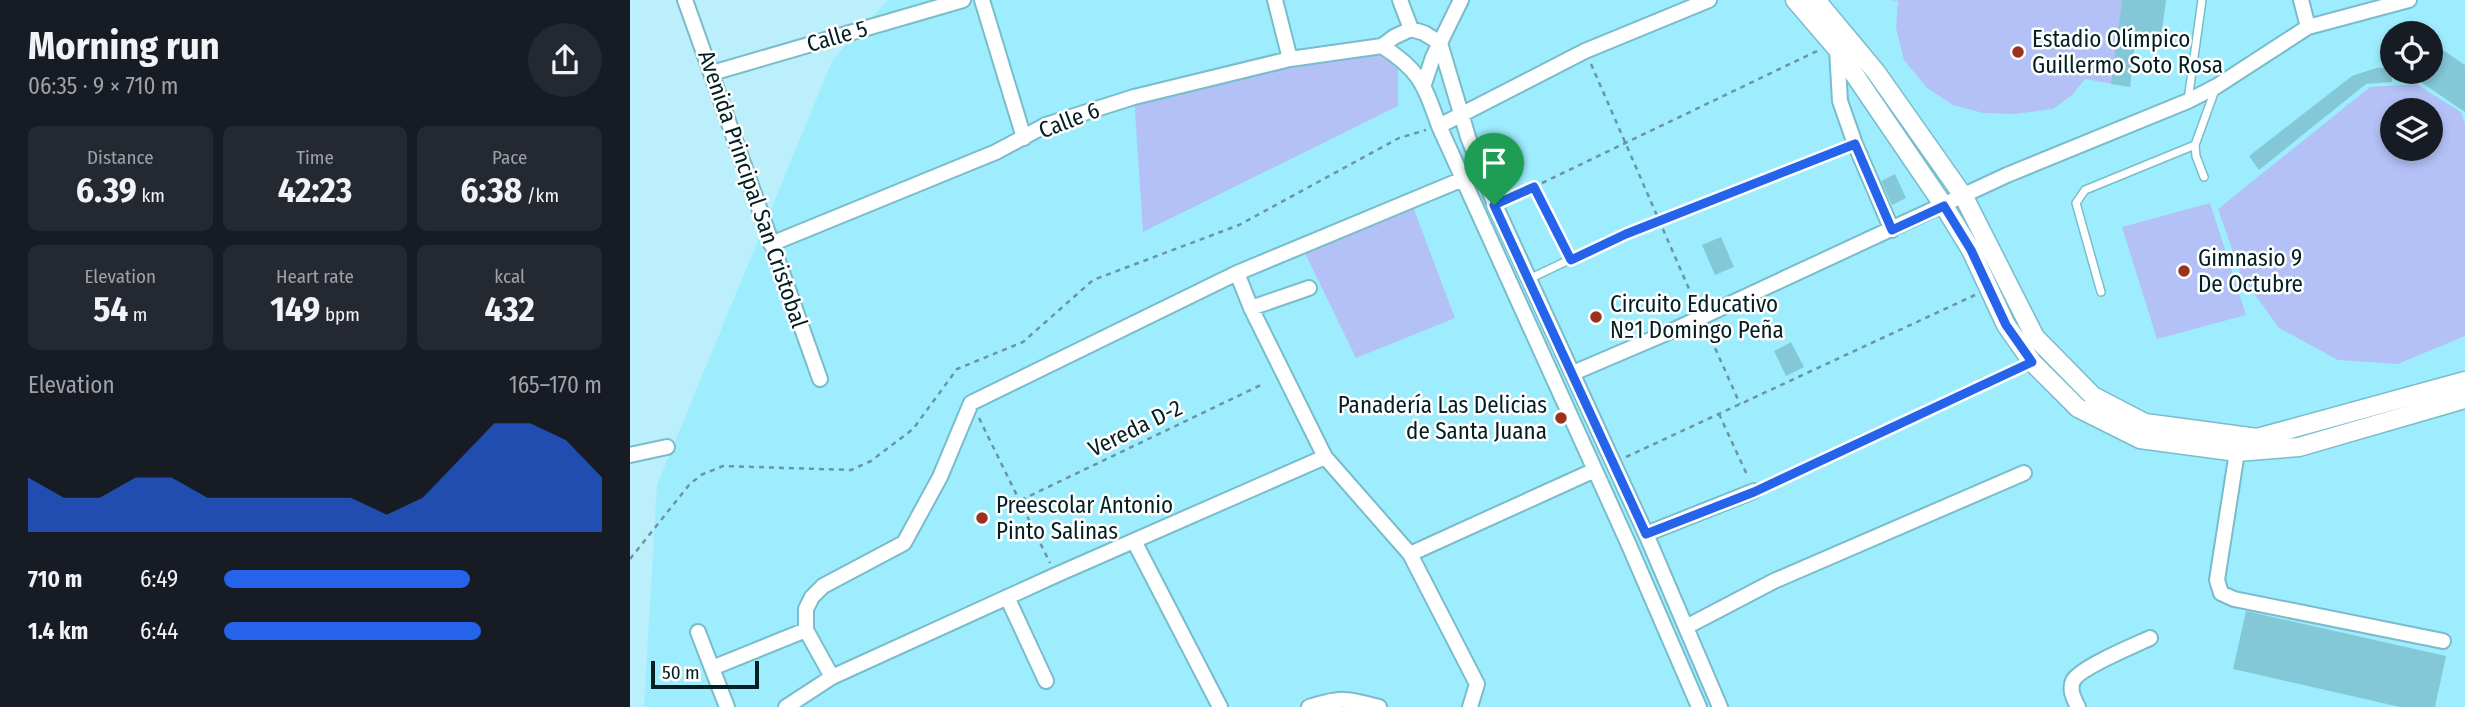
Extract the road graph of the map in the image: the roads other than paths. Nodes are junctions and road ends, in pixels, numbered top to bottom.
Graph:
1 (685, 0) edge
2 (963, 0) edge
3 (982, 0) edge
4 (1275, 0) edge
5 (1400, 0) edge
6 (1461, 0) edge
7 (1709, 0) edge
8 (1795, 0) edge
9 (1816, 0) edge
10 (2202, 0) edge
11 (2301, 0) edge
12 (2409, 0) edge
13 (2308, 27) junction
14 (1411, 29) junction
15 (1440, 43) junction
16 (1382, 46) junction
17 (1834, 46) junction
18 (1290, 59) junction
19 (712, 73) junction
20 (1424, 84) junction
21 (2217, 86) junction
22 (2188, 101) junction
23 (1460, 115) junction
24 (1439, 126) junction
25 (1024, 138) junction
26 (2196, 145) junction
27 (2204, 177) dead end
28 (1463, 179) junction
29 (1964, 197) junction
30 (1494, 205) junction
31 (1944, 206) junction
32 (1892, 230) junction
33 (771, 244) junction
34 (1237, 273) junction
35 (1529, 279) junction
36 (1309, 288) dead end
37 (2101, 292) dead end
38 (1251, 308) junction
39 (1573, 373) junction
40 (820, 379) dead end
41 (2465, 381) edge
42 (2465, 399) edge
43 (667, 447) dead end
44 (2236, 452) junction
45 (630, 455) edge
46 (1325, 457) junction
47 (1595, 470) junction
48 (2024, 473) dead end
49 (1754, 492) road end
50 (1646, 534) junction
51 (1134, 541) junction
52 (1410, 554) junction
53 (1007, 597) junction
54 (1686, 627) junction
55 (806, 630) junction
56 (698, 632) dead end
57 (2150, 638) dead end
58 (2442, 641) dead end
59 (712, 668) junction
60 (832, 677) junction
61 (1046, 681) dead end
62 (1717, 706) edge
63 (727, 707) edge
64 (786, 707) edge
65 (1220, 707) edge
66 (1309, 707) edge
67 (1379, 707) edge
68 (1470, 707) edge
69 (1699, 707) edge
70 (2078, 707) edge

1 - 19 street, Avenida Principal San Cristobal
2 - 19 street, Calle 5
3 - 25 street
4 - 18 street
5 - 14 street
6 - 15 street
7 - 23 street
8 - 17 street
9 - 29 street
10 - 22 lane
11 - 13 street
12 - 13 street
13 - 21 street
14 - 15 street
14 - 16 street
15 - 20 street
15 - 23 street
16 - 18 street, Calle 6
16 - 20 street
17 - 31 street
17 - 32 street
18 - 25 street, Calle 6
19 - 33 street, Avenida Principal San Cristobal
20 - 24 street
21 - 22 street
21 - 26 lane
22 - 29 street
23 - 24 street
23 - 30 street
24 - 28 street
25 - 33 street, Calle 6
26 - 27 lane
26 - 37 lane
28 - 34 street
28 - 47 street
29 - 31 street
29 - 41 street
30 - 35 street
30 - 35 lane
31 - 32 street
31 - 44 street
32 - 39 street
33 - 40 street, Avenida Principal San Cristobal
34 - 38 street
34 - 55 street
35 - 39 street
36 - 38 street
38 - 46 street
39 - 50 street
42 - 44 street
43 - 45 street
44 - 58 street
46 - 51 street
46 - 52 street
47 - 52 street
47 - 69 street
48 - 54 street
49 - 50 street
50 - 54 street
51 - 53 street
51 - 65 street
52 - 68 street
53 - 60 street
53 - 61 street
54 - 62 street
55 - 59 street
55 - 60 street
56 - 59 street
57 - 70 street
59 - 63 street
60 - 64 street
66 - 67 street

